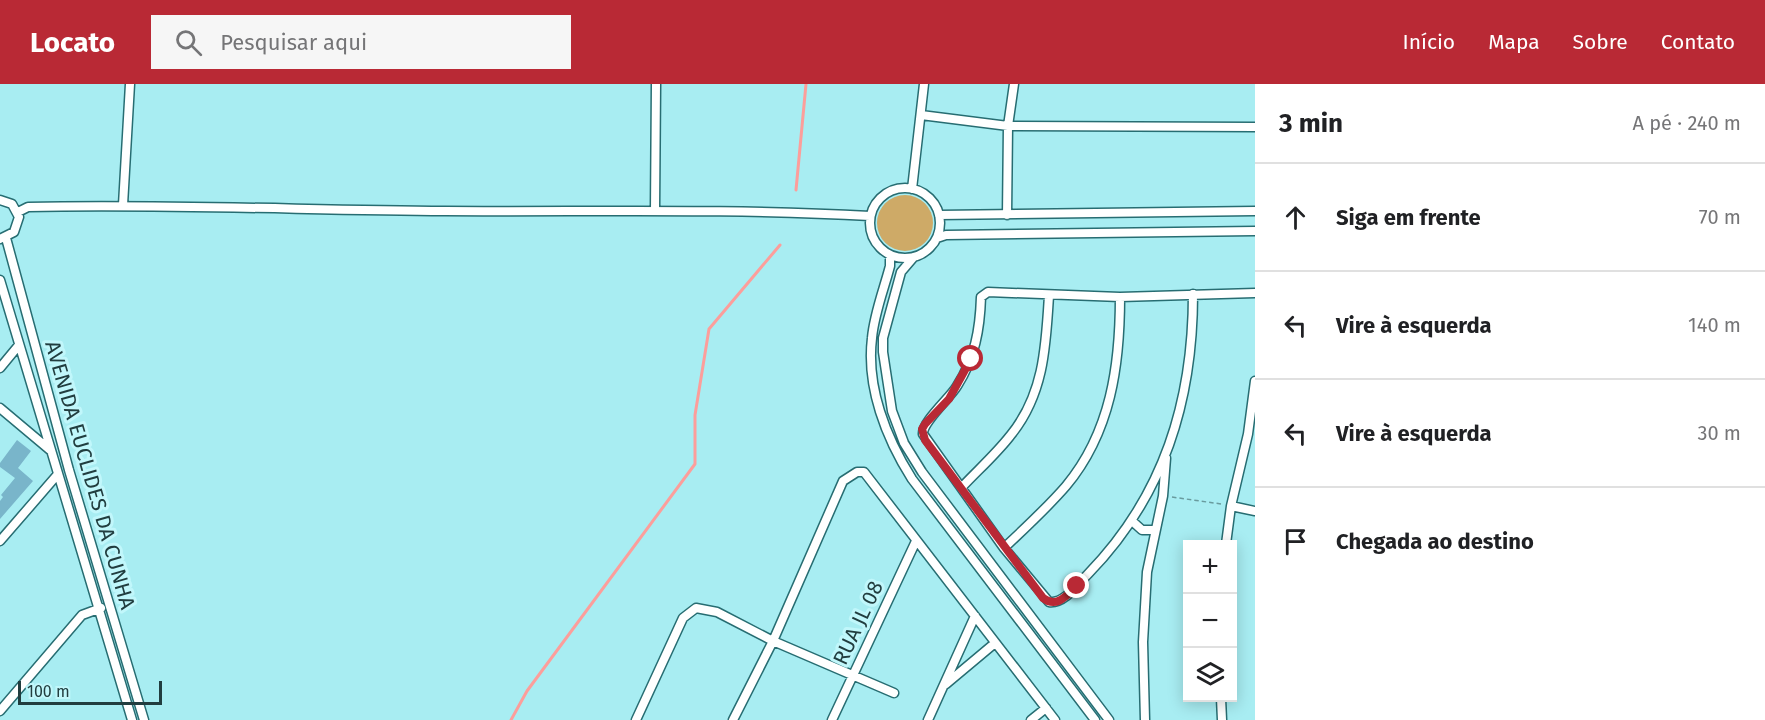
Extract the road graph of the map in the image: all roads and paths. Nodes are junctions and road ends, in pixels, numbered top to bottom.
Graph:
1 (130, 84) edge
2 (656, 84) edge
3 (924, 84) edge
4 (1014, 84) edge
5 (921, 115) junction
6 (1008, 126) junction
7 (1255, 127) edge
8 (912, 189) junction
9 (0, 200) edge
10 (123, 205) junction
11 (656, 210) junction
12 (1255, 211) edge
13 (18, 212) junction
14 (939, 215) junction
15 (1007, 215) junction
16 (870, 216) junction
17 (1255, 231) edge
18 (3, 238) edge
19 (937, 238) junction
20 (890, 256) junction
21 (913, 258) junction
22 (0, 280) edge
23 (1255, 293) edge
24 (1192, 294) junction
25 (1049, 295) junction
26 (1120, 297) junction
27 (19, 345) junction
28 (0, 368) edge
29 (1255, 381) edge
30 (0, 408) edge
31 (50, 450) junction
32 (1166, 455) junction
33 (58, 474) junction
34 (962, 487) junction
35 (1150, 494) junction
36 (1162, 496) junction
37 (1231, 506) junction
38 (1255, 511) edge
39 (1132, 521) junction
40 (1154, 530) junction
41 (1227, 540) edge
42 (0, 541) edge
43 (916, 541) junction
44 (1004, 548) junction
45 (110, 605) junction
46 (98, 609) junction
47 (975, 616) junction
48 (773, 641) junction
49 (995, 643) junction
50 (853, 675) junction
51 (943, 686) junction
52 (894, 693) dead end
53 (1221, 702) edge
54 (1046, 708) junction
55 (0, 711) edge
56 (132, 720) edge
57 (144, 720) edge
58 (636, 720) edge
59 (734, 720) edge
60 (832, 720) edge
61 (927, 720) edge
62 (1031, 720) edge
63 (1055, 720) edge
64 (1095, 720) edge
65 (1109, 720) edge
66 (1145, 720) edge
67 (1222, 720) edge

1 - 10 street
2 - 11 street
3 - 5 street
4 - 6 street
5 - 6 street
5 - 8 street
6 - 7 street
6 - 15 street
8 - 14 street
8 - 16 street
9 - 13 street
10 - 11 street
10 - 13 street
11 - 16 street
12 - 15 street
13 - 18 street
14 - 15 street
14 - 19 street
16 - 20 street
17 - 19 street
18 - 45 street, AVENIDA EUCLIDES DA CUNHA
19 - 21 street
20 - 21 street
20 - 64 street
21 - 65 street
22 - 27 street, AVENIDA EUCLIDES DA CUNHA
23 - 24 street
24 - 26 street
24 - 32 street
25 - 26 street
25 - 34 street
25 - 34 street
26 - 44 street
27 - 28 street
27 - 31 street, AVENIDA EUCLIDES DA CUNHA
29 - 37 street
30 - 31 street
31 - 33 street, AVENIDA EUCLIDES DA CUNHA
32 - 35 street
32 - 36 street
33 - 42 street
33 - 46 street, AVENIDA EUCLIDES DA CUNHA
34 - 44 street
35 - 36 street
35 - 39 street
36 - 37 path
36 - 40 street
37 - 38 street
37 - 41 street
39 - 40 street
39 - 44 street
40 - 66 street
43 - 47 street
43 - 48 street
43 - 50 street, RUA JL 08
45 - 46 street
45 - 57 street, AVENIDA EUCLIDES DA CUNHA
46 - 55 street
46 - 56 street, AVENIDA EUCLIDES DA CUNHA
47 - 49 street
47 - 51 street
48 - 50 street
48 - 58 street
48 - 59 street
49 - 51 street
49 - 54 street
50 - 52 street
50 - 60 street, RUA JL 08
51 - 61 street
53 - 67 street
54 - 62 street
54 - 63 street

